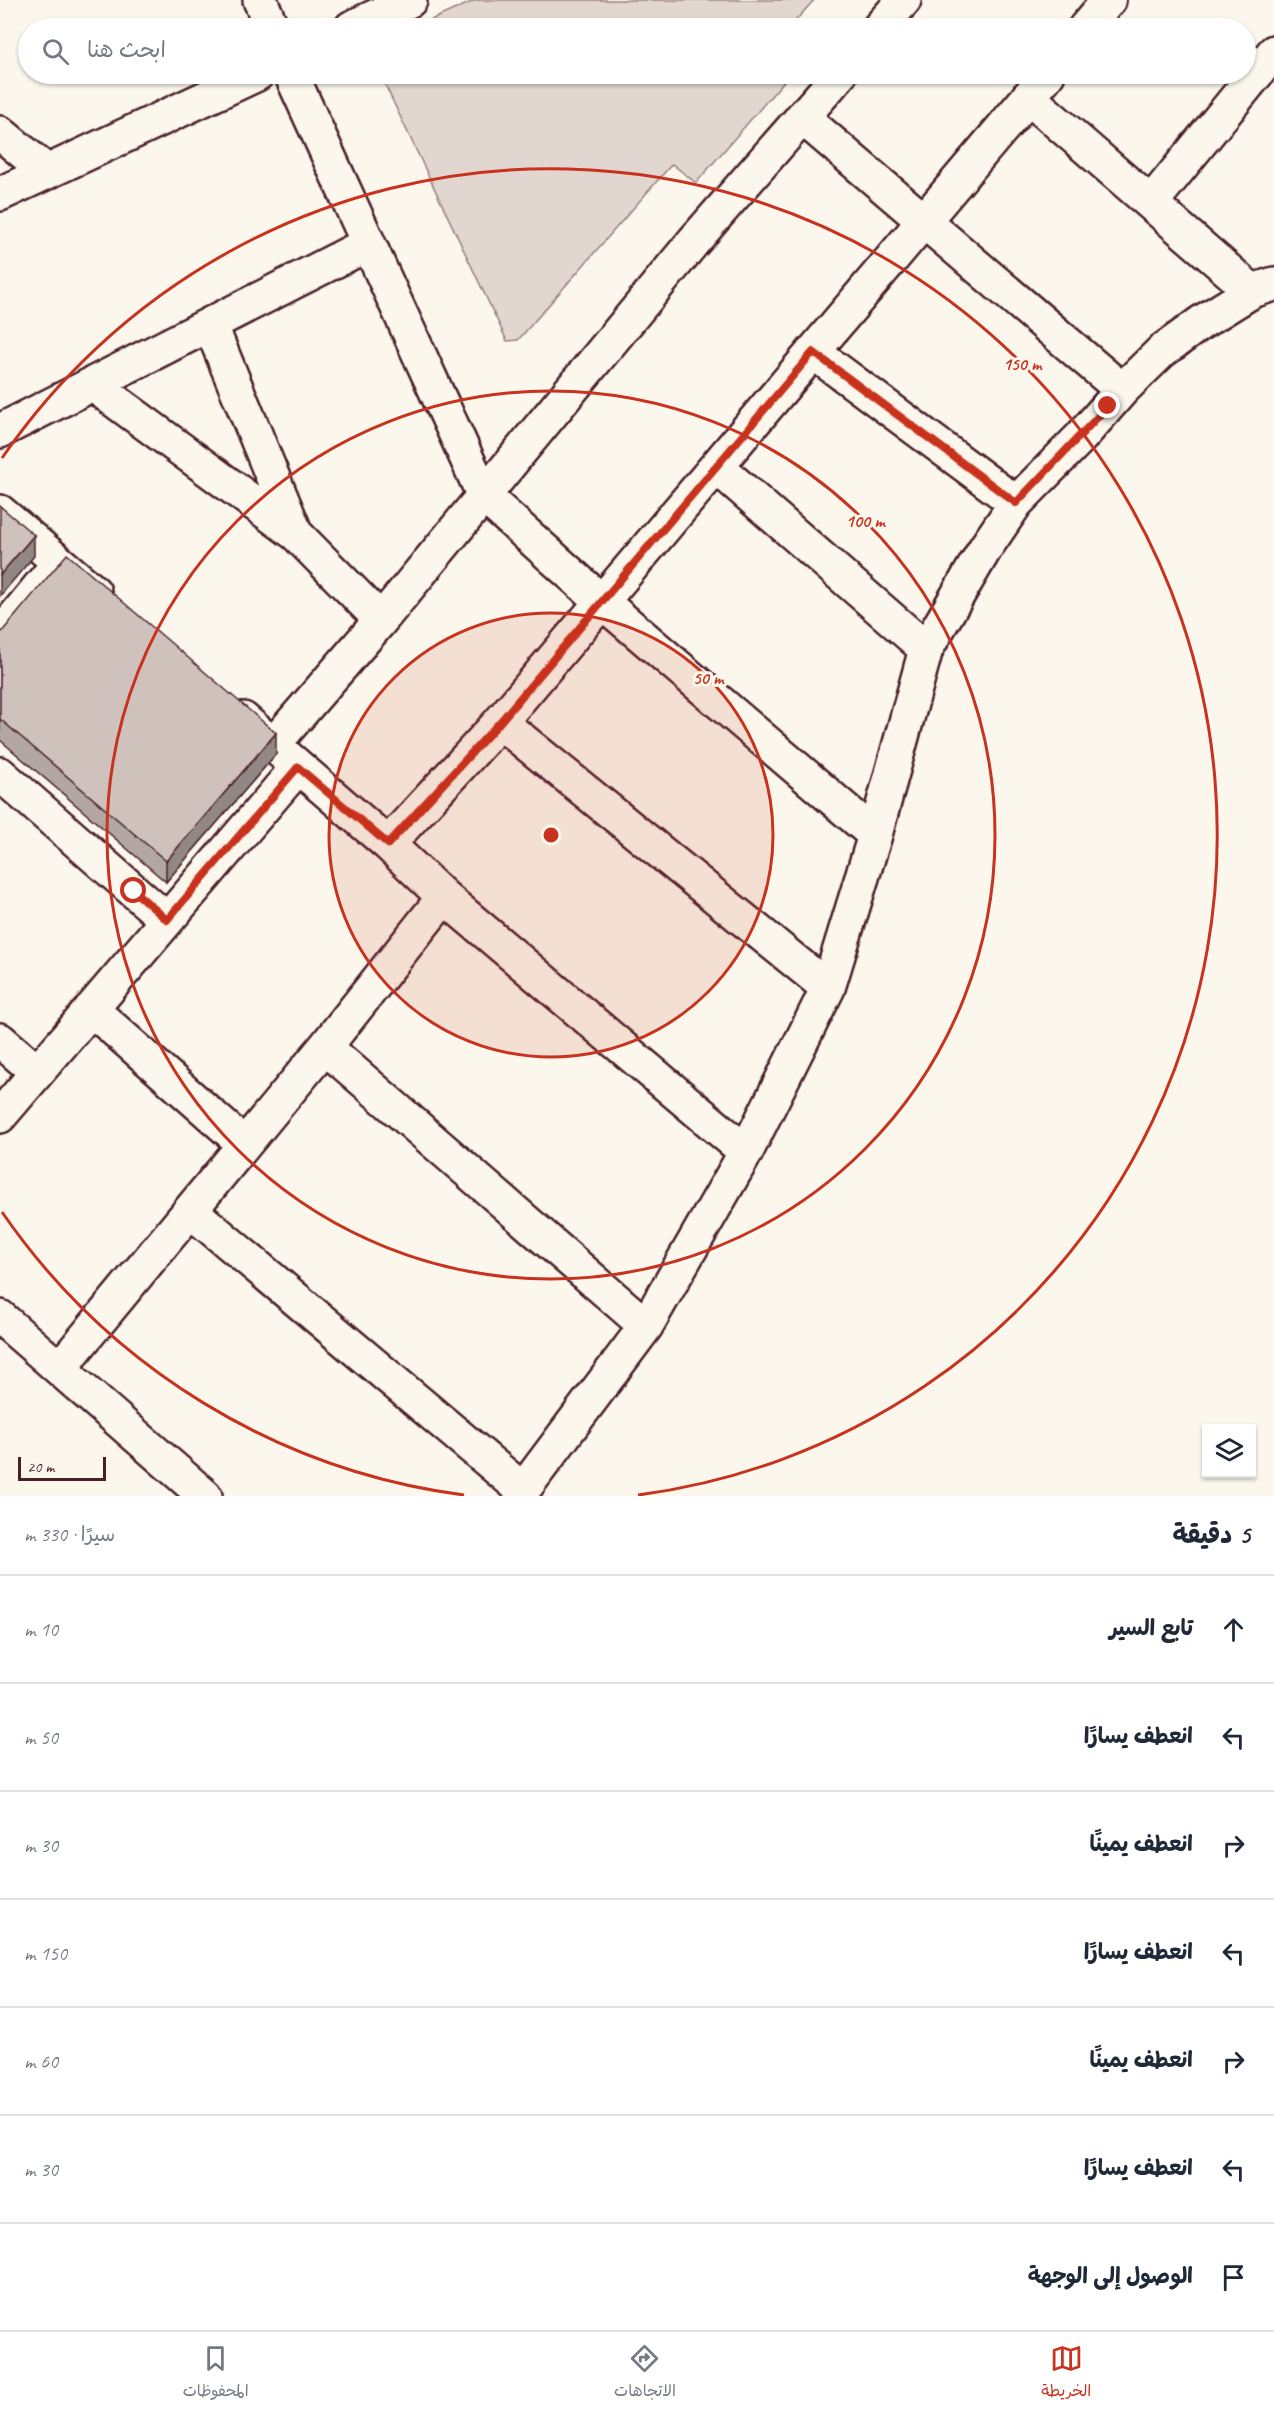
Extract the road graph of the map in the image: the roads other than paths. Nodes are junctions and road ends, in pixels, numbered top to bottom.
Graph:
1 (260, 0) edge
2 (410, 0) edge
3 (904, 0) edge
4 (1109, 0) edge
5 (268, 18) edge
6 (372, 18) edge
7 (888, 18) edge
8 (1094, 18) edge
9 (1274, 52) edge
10 (1256, 74) edge
11 (235, 84) edge
12 (296, 84) edge
13 (831, 84) edge
14 (1248, 84) edge
15 (1038, 85) edge
16 (802, 117) junction
17 (0, 133) edge
18 (46, 171) junction
19 (0, 194) edge
20 (1151, 203) junction
21 (924, 220) junction
22 (368, 244) junction
23 (1263, 288) edge
24 (210, 324) junction
25 (813, 352) junction
26 (92, 384) junction
27 (1122, 390) junction
28 (0, 431) edge
29 (717, 467) junction
30 (483, 496) junction
31 (1016, 503) junction
32 (0, 512) edge
33 (296, 534) junction
34 (59, 563) junction
35 (601, 601) junction
36 (112, 608) edge
37 (381, 620) junction
38 (0, 635) edge
39 (926, 649) junction
40 (219, 699) edge
41 (500, 722) junction
42 (273, 745) junction
43 (298, 767) junction
44 (0, 774) edge
45 (875, 835) junction
46 (388, 844) junction
47 (444, 897) junction
48 (167, 920) junction
49 (828, 988) junction
50 (91, 1009) junction
51 (0, 1040) edge
52 (325, 1047) junction
53 (36, 1071) junction
54 (0, 1116) edge
55 (244, 1144) junction
56 (746, 1152) junction
57 (191, 1211) junction
58 (0, 1317) edge
59 (646, 1326) junction
60 (60, 1368) junction
61 (205, 1496) edge

1 - 5 street
2 - 6 street
3 - 7 street
4 - 8 street
9 - 10 street
11 - 18 street
12 - 22 street
13 - 16 street
14 - 20 street
15 - 20 street
15 - 21 street
16 - 21 street
16 - 30 street
17 - 18 street
18 - 19 street
20 - 23 street
21 - 25 street
21 - 27 street
22 - 24 street
22 - 30 street
23 - 27 street
24 - 26 street
24 - 33 street
25 - 29 street
25 - 31 street
26 - 28 street
26 - 33 street
27 - 31 street
29 - 35 street
29 - 39 street
30 - 35 street
30 - 37 street
31 - 39 street
32 - 34 street
33 - 37 street
34 - 36 street
34 - 38 street
35 - 41 street
35 - 45 street
37 - 42 street
39 - 45 street
40 - 42 street
41 - 46 street
41 - 49 street
42 - 43 street
43 - 46 street
43 - 48 street
44 - 48 street
45 - 49 street
46 - 47 street
47 - 52 street
47 - 56 street
48 - 50 street
49 - 56 street
50 - 53 street
50 - 55 street
51 - 53 street
52 - 55 street
52 - 59 street
53 - 54 street
55 - 57 street
56 - 59 street
57 - 59 street
57 - 60 street
58 - 60 street
60 - 61 street

